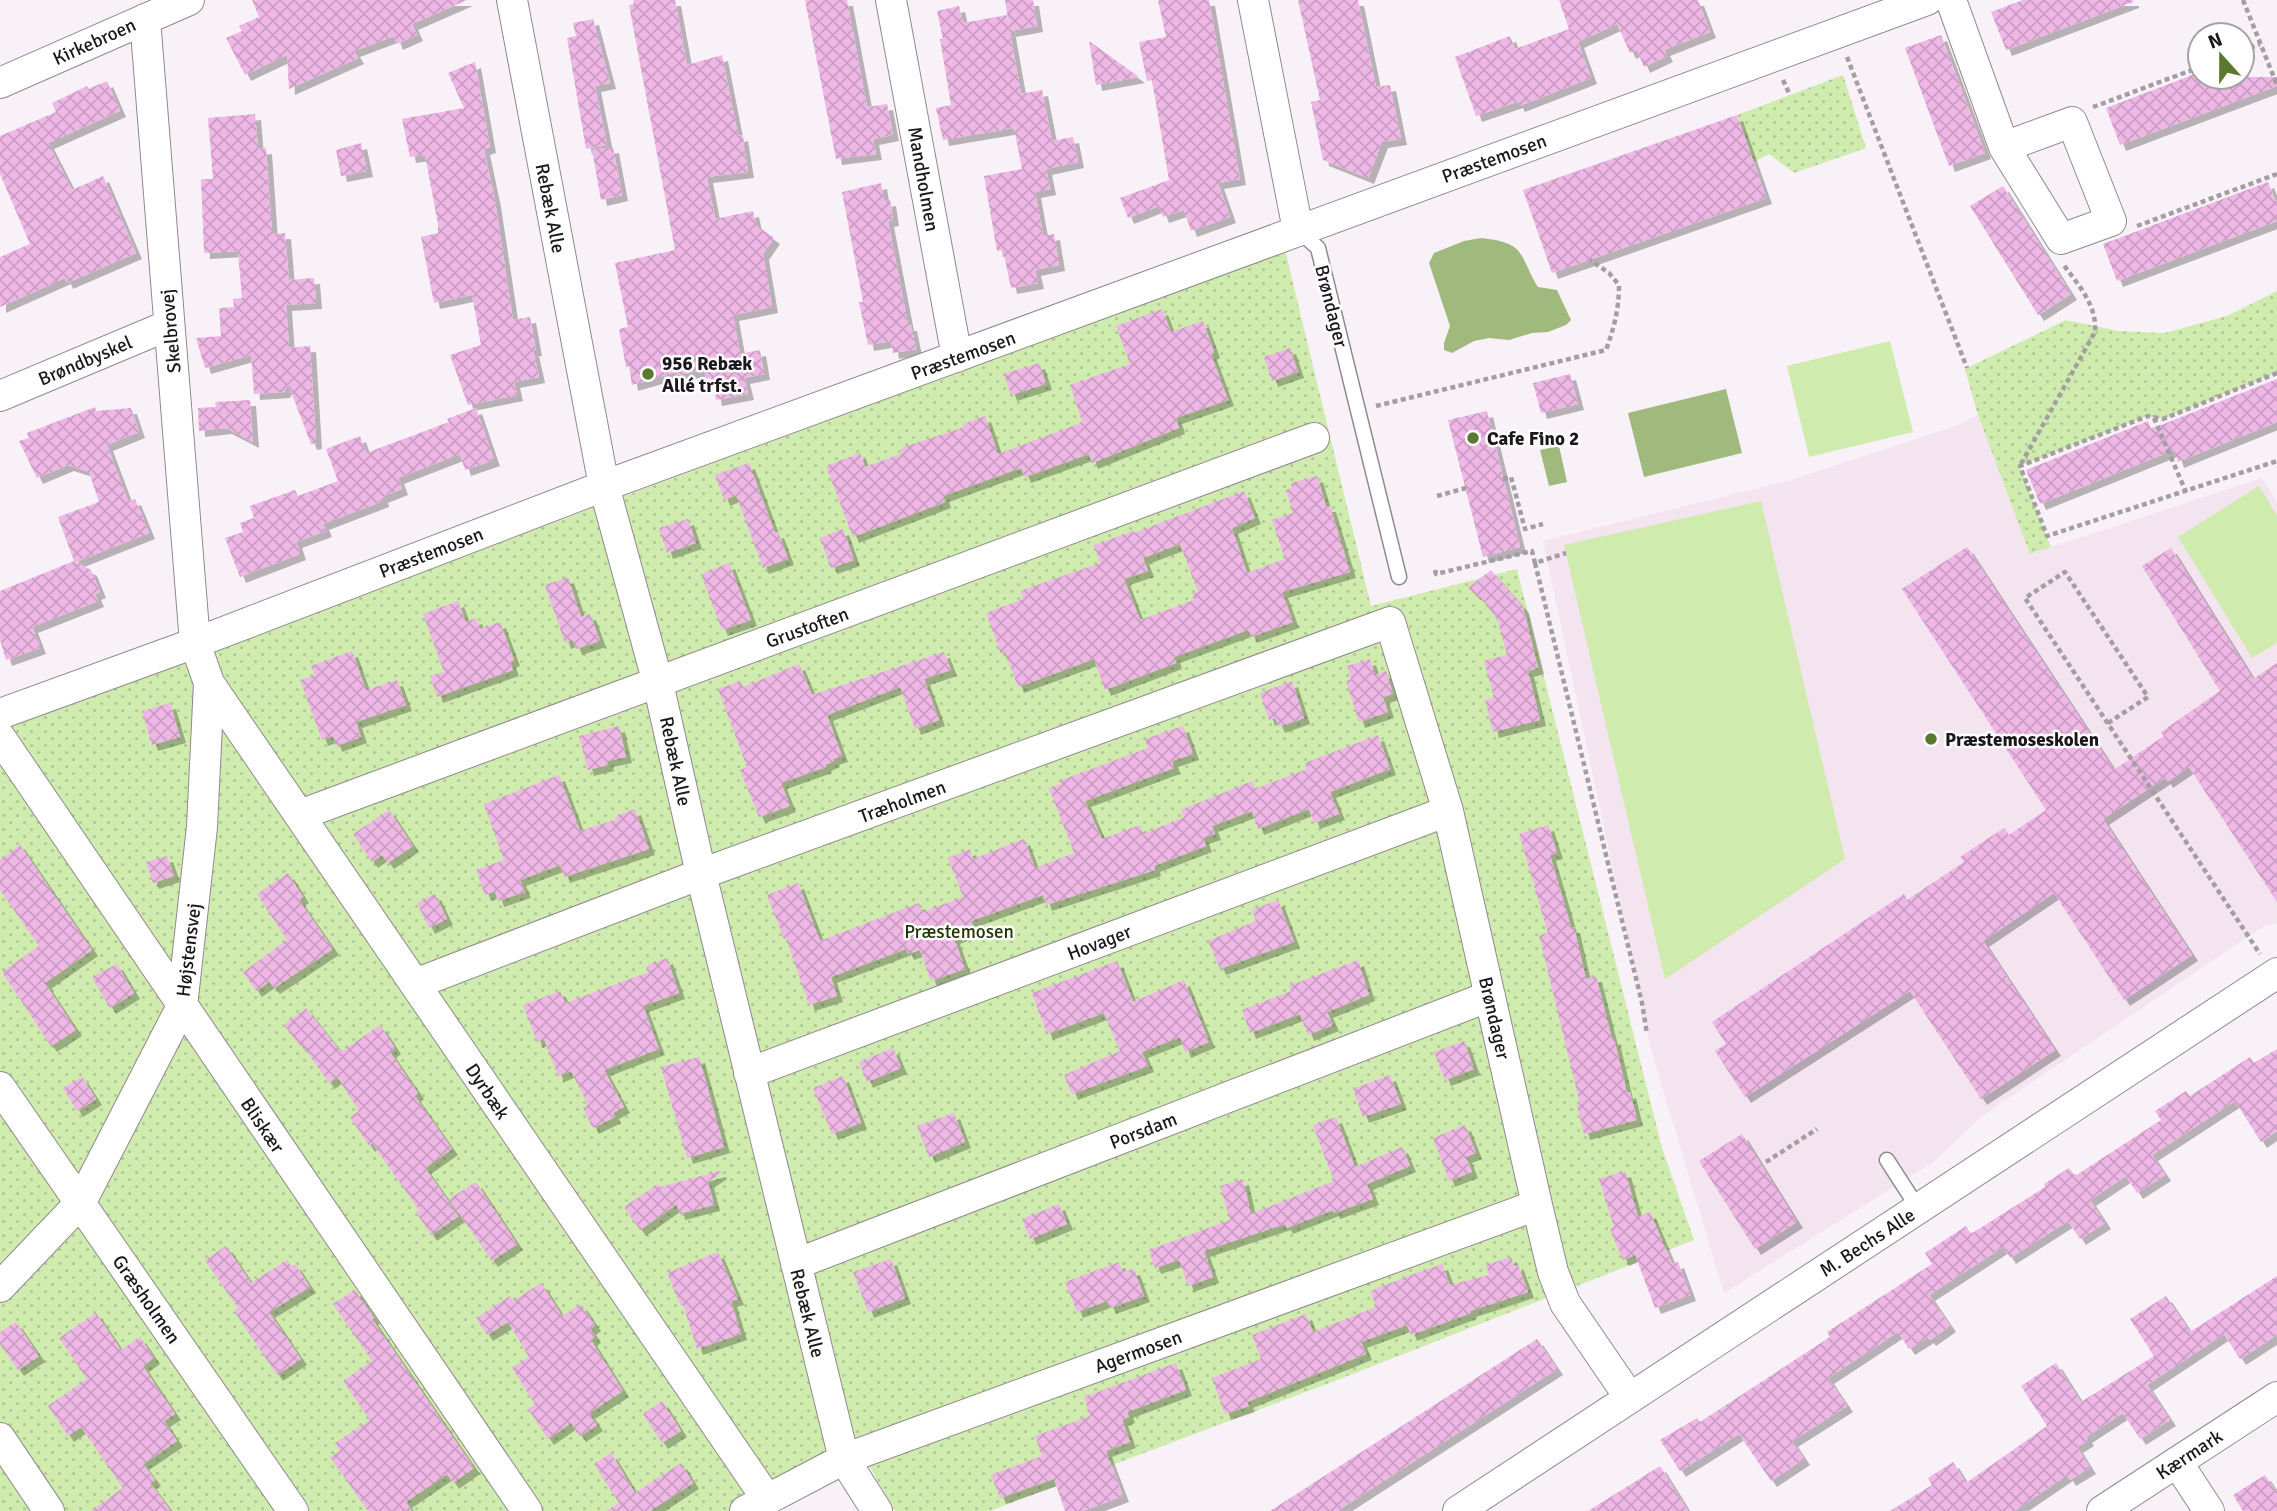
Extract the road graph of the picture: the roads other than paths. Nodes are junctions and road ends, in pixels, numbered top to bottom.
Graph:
1 (189, 0) edge
2 (512, 0) edge
3 (891, 0) edge
4 (1253, 0) edge
5 (1927, 0) edge
6 (1951, 0) edge
7 (145, 19) junction
8 (0, 83) edge
9 (2004, 146) junction
10 (1298, 230) junction
11 (169, 325) junction
12 (957, 357) junction
13 (0, 396) edge
14 (1314, 438) dead end
15 (604, 486) junction
16 (1399, 577) dead end
17 (1390, 622) joint
18 (195, 643) junction
19 (209, 683) junction
20 (658, 683) junction
21 (0, 714) edge
22 (0, 737) edge
23 (1448, 811) junction
24 (300, 815) junction
25 (701, 874) junction
26 (2275, 974) edge
27 (415, 984) junction
28 (1490, 996) junction
29 (181, 1006) junction
30 (749, 1073) junction
31 (0, 1087) edge
32 (1887, 1160) dead end
33 (81, 1202) junction
34 (1537, 1205) junction
35 (1918, 1208) junction
36 (796, 1264) junction
37 (0, 1287) edge
38 (2277, 1397) edge
39 (1630, 1398) junction
40 (0, 1438) edge
41 (844, 1459) junction
42 (2177, 1462) junction
43 (756, 1505) edge
44 (49, 1511) edge
45 (293, 1511) edge
46 (527, 1511) edge
47 (877, 1511) edge
48 (1458, 1511) edge
49 (2102, 1511) edge
50 (2209, 1511) edge

1 - 7 street, Kirkebroen
2 - 15 street, Rebæk Alle
3 - 12 street, Mandholmen
4 - 10 street, Brøndager
5 - 10 street, Præstemosen
6 - 9 street
7 - 8 street, Kirkebroen
7 - 11 street, Skelbrovej
9 - 9 street
10 - 12 street, Præstemosen
10 - 16 lane, Brøndager
11 - 13 street, Brøndbyskel
11 - 18 street, Skelbrovej
12 - 15 street, Præstemosen
14 - 20 street, Grustoften
15 - 18 street, Præstemosen
15 - 20 street, Rebæk Alle
17 - 23 street, Brøndager
17 - 25 street, Træholmen
18 - 19 street, Højstensvej
18 - 21 street, Præstemosen
19 - 24 street, Dyrbæk
19 - 29 street, Højstensvej
20 - 24 street, Grustoften
20 - 25 street, Rebæk Alle
22 - 29 street, Bliskær
23 - 28 street, Brøndager
23 - 30 street, Hovager
24 - 27 street, Dyrbæk
25 - 27 street, Træholmen
25 - 30 street, Rebæk Alle
26 - 35 street, M. Bechs Alle
27 - 43 street, Dyrbæk
28 - 34 street, Brøndager
28 - 36 street, Porsdam
29 - 33 street, Højstensvej
29 - 46 street, Bliskær
30 - 36 street, Rebæk Alle
31 - 33 street, Græsholmen
32 - 35 lane
33 - 37 street, Højstensvej
33 - 45 street, Græsholmen
34 - 39 street, Brøndager
34 - 41 street, Agermosen
35 - 39 street, M. Bechs Alle
36 - 41 street, Rebæk Alle
38 - 42 street, Kærmark
39 - 48 street, M. Bechs Alle
40 - 44 street
41 - 43 street, Agermosen
41 - 47 street, Rebæk Alle
42 - 49 street, Kærmark
42 - 50 street

